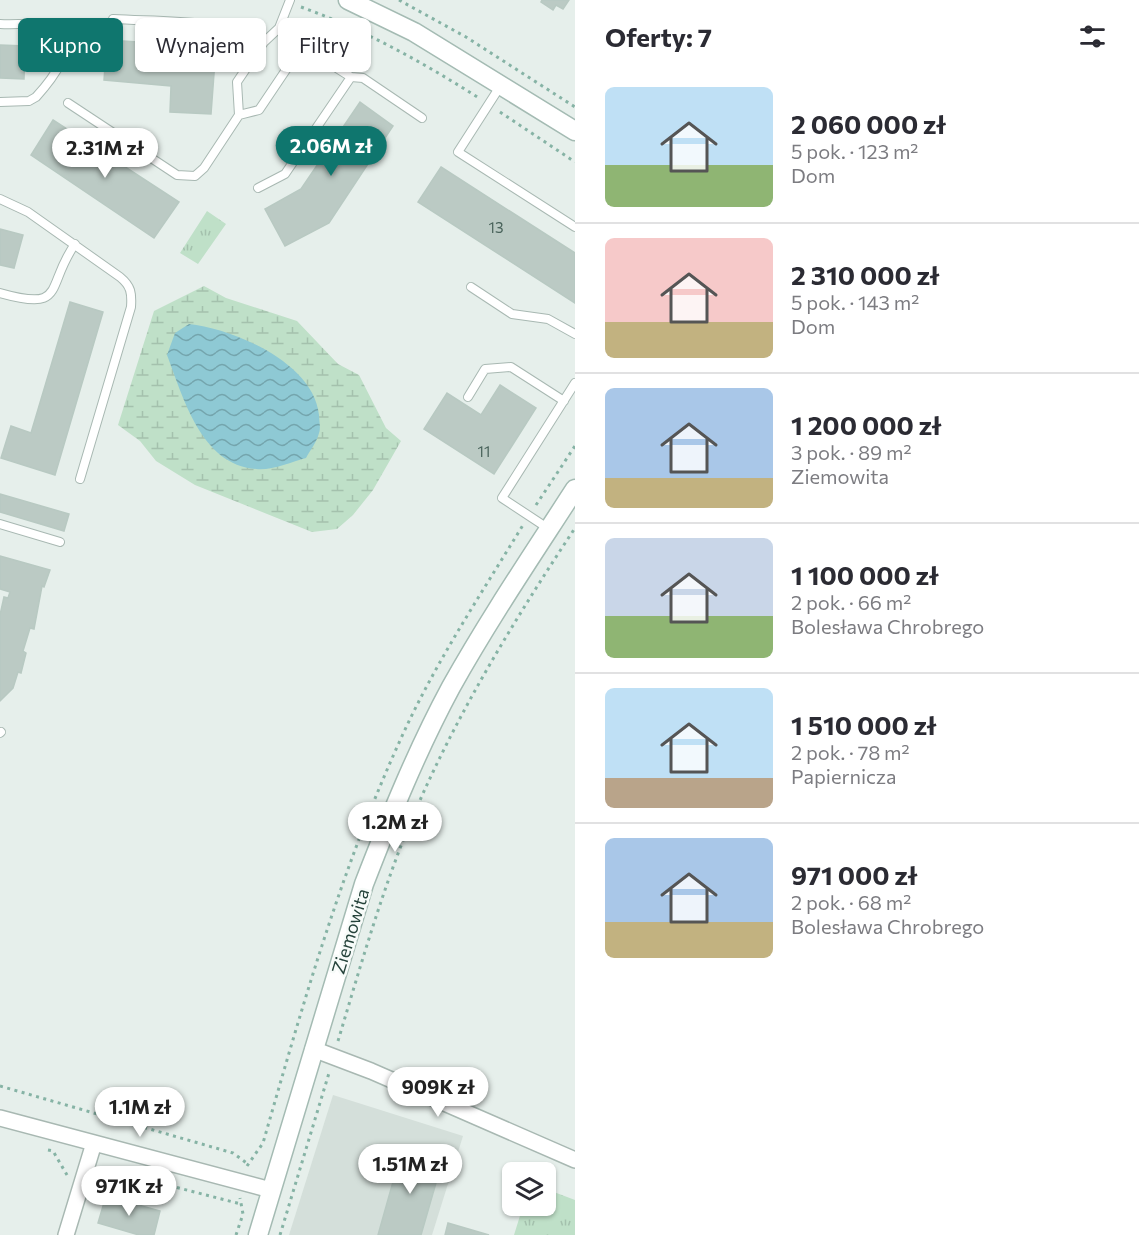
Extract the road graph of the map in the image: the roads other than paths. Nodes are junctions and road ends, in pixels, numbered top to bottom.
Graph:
1 (348, 0) edge
2 (289, 2) edge
3 (283, 18) edge
4 (0, 24) edge
5 (278, 29) edge
6 (266, 40) edge
7 (244, 72) edge
8 (285, 72) edge
9 (343, 72) edge
10 (351, 77) junction
11 (502, 84) junction
12 (0, 102) edge
13 (68, 103) dead end
14 (238, 115) junction
15 (422, 118) dead end
16 (575, 131) edge
17 (258, 188) dead end
18 (0, 199) edge
19 (575, 228) edge
20 (75, 244) junction
21 (471, 287) dead end
22 (0, 293) edge
23 (575, 334) edge
24 (575, 384) edge
25 (468, 397) dead end
26 (564, 401) junction
27 (80, 479) dead end
28 (575, 489) edge
29 (0, 524) edge
30 (549, 529) junction
31 (60, 542) dead end
32 (313, 1049) junction
33 (0, 1118) edge
34 (94, 1143) junction
35 (575, 1160) edge
36 (271, 1190) junction
37 (66, 1235) edge
38 (258, 1235) edge

1 - 11 street
2 - 3 lane
4 - 12 lane
5 - 6 lane
7 - 14 lane
8 - 14 lane
9 - 10 lane
10 - 15 lane
10 - 17 lane
11 - 16 street
11 - 19 lane
13 - 14 lane
18 - 20 lane
20 - 22 lane
20 - 27 lane
21 - 23 lane
24 - 26 lane
25 - 26 lane
26 - 30 lane
28 - 30 street, Ziemowita
29 - 31 lane
30 - 32 street, Ziemowita
32 - 35 street
32 - 36 street, Ziemowita
33 - 34 street
34 - 36 street
34 - 37 street
36 - 38 street, Ziemowita

